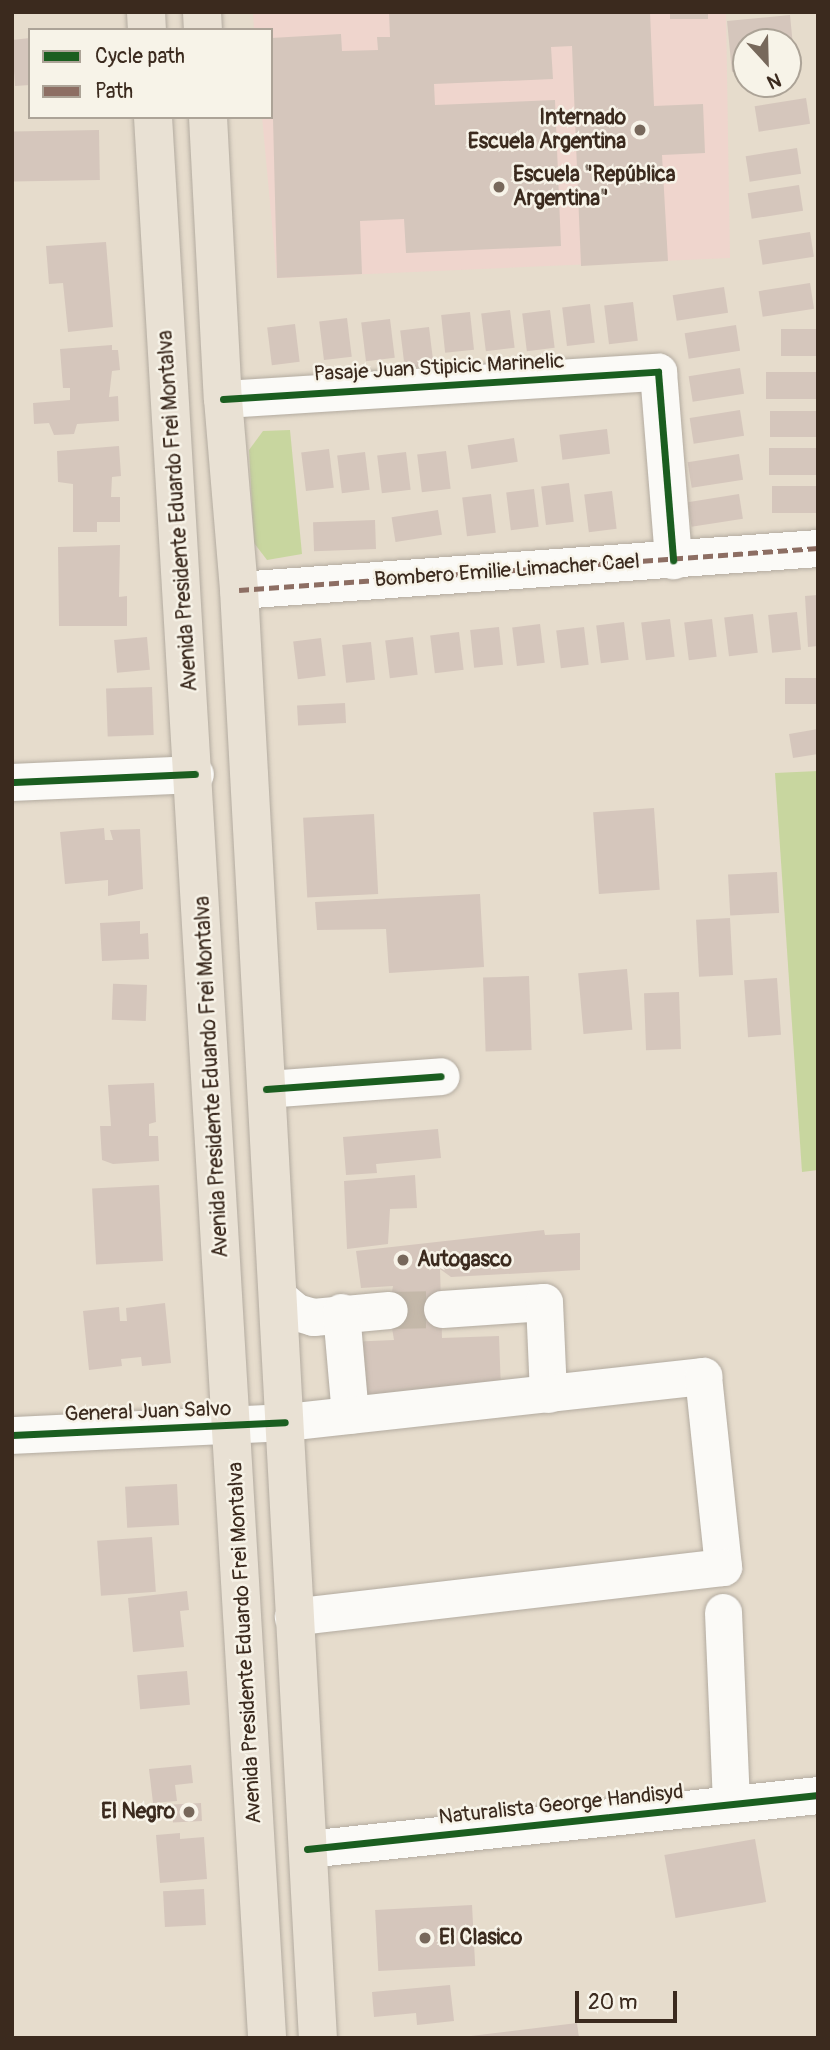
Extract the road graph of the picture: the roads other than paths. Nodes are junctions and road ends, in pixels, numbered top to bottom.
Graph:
1 (153, 119) edge
2 (208, 119) edge
3 (223, 399) junction
4 (818, 548) edge
5 (673, 560) junction
6 (239, 590) junction
7 (195, 774) junction
8 (12, 782) edge
9 (441, 1076) dead end
10 (266, 1088) junction
11 (278, 1297) junction
12 (442, 1309) tunnel mouth
13 (389, 1310) tunnel mouth
14 (341, 1312) junction
15 (548, 1394) junction
16 (350, 1415) junction
17 (285, 1422) junction
18 (233, 1426) junction
19 (12, 1435) edge
20 (723, 1612) dead end
21 (293, 1617) junction
22 (818, 1794) edge
23 (732, 1804) junction
24 (307, 1849) junction
25 (267, 2038) edge
26 (318, 2038) edge

1 - 7 main road, Avenida Presidente Eduardo Frei Montalva
2 - 3 main road
3 - 5 street, Pasaje Juan Stipicic Marinelic
3 - 6 main road
4 - 5 street, Bombero Emilie Limacher Cael
5 - 6 street, Bombero Emilie Limacher Cael
6 - 10 main road
7 - 8 street
7 - 18 main road, Avenida Presidente Eduardo Frei Montalva
9 - 10 street
10 - 11 main road
11 - 14 street
11 - 17 main road
12 - 15 street
13 - 14 street
14 - 16 street
15 - 16 street, General Juan Salvo
15 - 21 street, General Juan Salvo
16 - 17 street, General Juan Salvo
17 - 18 street, General Juan Salvo
17 - 21 main road
18 - 19 street, General Juan Salvo
18 - 25 main road, Avenida Presidente Eduardo Frei Montalva
20 - 23 street
21 - 24 main road
22 - 23 street, Naturalista George Handisyd
23 - 24 street, Naturalista George Handisyd
24 - 26 main road

